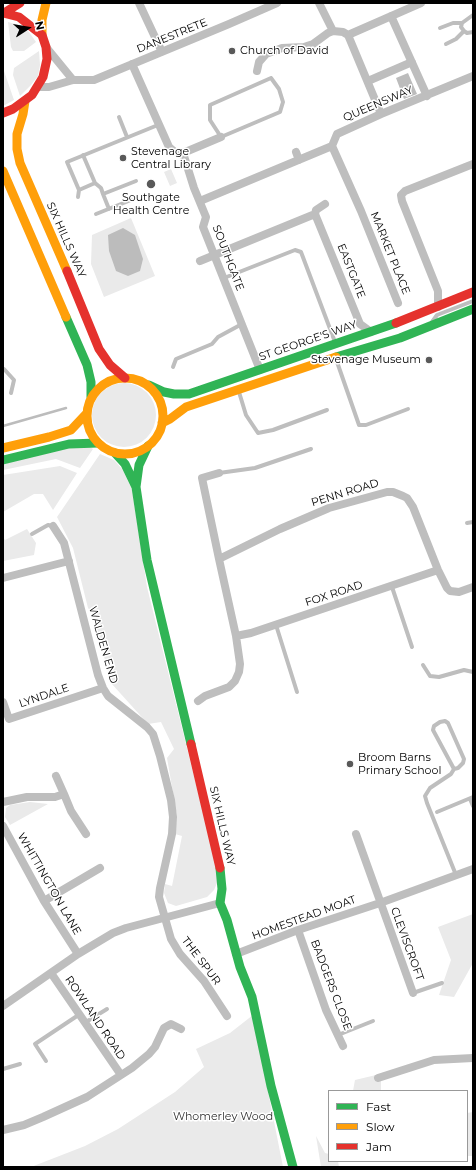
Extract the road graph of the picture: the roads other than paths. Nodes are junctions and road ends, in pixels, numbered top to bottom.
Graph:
1 (20, 3) edge
2 (46, 3) edge
3 (139, 3) edge
4 (277, 3) edge
5 (320, 3) edge
6 (421, 3) edge
7 (3, 13) edge
8 (473, 15) edge
9 (392, 16) junction
10 (462, 23) junction
11 (440, 28) dead end
12 (333, 31) junction
13 (464, 31) junction
14 (473, 32) edge
15 (348, 34) junction
16 (42, 35) junction
17 (446, 44) dead end
18 (46, 47) junction
19 (162, 52) junction
20 (412, 62) junction
21 (132, 64) junction
22 (258, 71) dead end
23 (473, 76) edge
24 (73, 80) junction
25 (368, 81) junction
26 (38, 87) junction
27 (427, 96) junction
28 (25, 101) junction
29 (3, 113) edge
30 (381, 114) junction
31 (119, 118) dead end
32 (158, 125) junction
33 (127, 137) junction
34 (221, 137) junction
35 (332, 146) junction
36 (183, 153) junction
37 (83, 155) junction
38 (473, 164) edge
39 (3, 171) edge
40 (136, 181) dead end
41 (95, 184) junction
42 (79, 190) junction
43 (104, 194) junction
44 (78, 197) dead end
45 (131, 200) dead end
46 (200, 201) junction
47 (324, 204) dead end
48 (109, 209) junction
49 (96, 214) dead end
50 (315, 214) junction
51 (214, 255) junction
52 (200, 261) dead end
53 (224, 278) junction
54 (473, 292) edge
55 (473, 300) edge
56 (398, 303) dead end
57 (438, 307) junction
58 (473, 309) edge
59 (242, 323) junction
60 (430, 328) junction
61 (371, 332) junction
62 (336, 344) junction
63 (335, 357) junction
64 (173, 367) dead end
65 (4, 368) edge
66 (260, 370) junction
67 (125, 378) junction
68 (149, 385) junction
69 (238, 389) junction
70 (11, 393) dead end
71 (91, 397) junction
72 (408, 409) dead end
73 (327, 410) dead end
74 (87, 413) junction
75 (162, 422) junction
76 (98, 443) junction
77 (148, 446) junction
78 (3, 448) edge
79 (311, 449) dead end
80 (115, 453) junction
81 (3, 460) edge
82 (219, 473) joint
83 (136, 487) junction
84 (473, 522) edge
85 (467, 523) dead end
86 (53, 526) joint
87 (32, 534) dead end
88 (219, 559) junction
89 (69, 561) junction
90 (438, 570) junction
91 (3, 578) edge
92 (392, 587) junction
93 (473, 587) edge
94 (276, 624) junction
95 (236, 636) junction
96 (412, 647) dead end
97 (424, 665) dead end
98 (473, 672) edge
99 (103, 688) junction
100 (297, 692) dead end
101 (198, 701) dead end
102 (3, 702) edge
103 (454, 769) junction
104 (56, 776) dead end
105 (64, 794) junction
106 (472, 798) edge
107 (3, 802) edge
108 (473, 806) edge
109 (438, 812) dead end
110 (3, 826) edge
111 (86, 834) dead end
112 (356, 834) dead end
113 (100, 868) dead end
114 (473, 870) edge
115 (456, 876) junction
116 (44, 901) junction
117 (220, 903) junction
118 (380, 903) junction
119 (164, 917) junction
120 (298, 930) junction
121 (78, 954) junction
122 (236, 954) junction
123 (51, 973) junction
124 (442, 983) dead end
125 (413, 993) joint
126 (3, 1006) edge
127 (107, 1009) dead end
128 (80, 1014) junction
129 (227, 1016) dead end
130 (373, 1021) dead end
131 (86, 1022) junction
132 (181, 1029) dead end
133 (338, 1035) junction
134 (344, 1046) dead end
135 (473, 1058) edge
136 (46, 1061) dead end
137 (20, 1064) dead end
138 (3, 1069) edge
139 (121, 1075) junction
140 (378, 1078) dead end
141 (3, 1130) edge
142 (293, 1167) edge

1 - 7 main road
2 - 16 main road
3 - 19 street
4 - 19 street, DANESTRETE
5 - 12 street
6 - 9 street
7 - 16 main road
8 - 10 lane
9 - 15 street
9 - 20 street
10 - 11 lane
10 - 13 lane
12 - 15 street
12 - 22 street
13 - 14 lane
13 - 17 lane
15 - 25 street
16 - 18 main road
18 - 24 street
18 - 26 main road
19 - 21 street, DANESTRETE
20 - 25 street
20 - 27 street
21 - 24 street, DANESTRETE
21 - 32 street
23 - 27 street, QUEENSWAY
24 - 26 street, DANESTRETE
25 - 30 street
26 - 28 main road
27 - 30 street, QUEENSWAY
28 - 29 main road
28 - 67 main road, SIX HILLS WAY
30 - 35 street, QUEENSWAY
31 - 33 lane
32 - 33 lane
32 - 36 street
33 - 37 lane
34 - 34 lane
34 - 36 street
35 - 46 street, QUEENSWAY
35 - 56 street, MARKET PLACE
36 - 46 street, SOUTHGATE
37 - 41 lane
37 - 42 lane
38 - 57 street
39 - 71 main road
40 - 43 lane
41 - 42 lane
41 - 43 lane
42 - 44 lane
43 - 48 lane
45 - 48 lane
46 - 51 street, SOUTHGATE
47 - 50 street
48 - 49 lane
50 - 51 street
50 - 61 street, EASTGATE
51 - 52 street
51 - 53 street, SOUTHGATE
53 - 59 street, SOUTHGATE
53 - 62 lane
54 - 57 main road, ST GEORGE'S WAY
55 - 60 lane
57 - 61 main road, ST GEORGE'S WAY
58 - 60 main road
59 - 64 lane
59 - 66 street, SOUTHGATE
60 - 63 main road
61 - 62 main road, ST GEORGE'S WAY
62 - 66 main road, ST GEORGE'S WAY
63 - 69 main road
63 - 72 lane
65 - 70 lane
66 - 68 main road, ST GEORGE'S WAY
67 - 68 main road
67 - 71 main road
68 - 75 main road
69 - 73 lane
69 - 75 main road
71 - 74 main road
74 - 76 main road
74 - 78 main road
75 - 77 main road
76 - 80 main road
76 - 81 main road
77 - 80 main road
77 - 83 main road, SIX HILLS WAY
79 - 82 lane
80 - 83 main road, SIX HILLS WAY
82 - 88 street
83 - 117 main road, SIX HILLS WAY
84 - 85 lane
86 - 87 lane
86 - 89 street, WALDEN END
88 - 90 street, PENN ROAD
88 - 95 street
89 - 91 street
89 - 99 street, WALDEN END
90 - 92 street, FOX ROAD
90 - 93 street, PENN ROAD
92 - 94 street, FOX ROAD
92 - 96 lane
94 - 95 street, FOX ROAD
94 - 100 lane
95 - 101 street
97 - 98 lane
99 - 102 street, LYNDALE
99 - 119 street, WALDEN END
103 - 103 lane
103 - 115 lane
104 - 105 street
105 - 107 street
105 - 111 street
106 - 108 lane
106 - 109 lane
110 - 116 street, WHITTINGTON LANE
112 - 118 street
113 - 116 street
114 - 115 street, HOMESTEAD MOAT
115 - 118 street, HOMESTEAD MOAT
116 - 121 street, WHITTINGTON LANE
117 - 119 street
117 - 122 main road, SIX HILLS WAY
118 - 120 street, HOMESTEAD MOAT
118 - 125 street, CLEVISCROFT
119 - 121 street
119 - 129 street, THE SPUR
120 - 122 street, HOMESTEAD MOAT
120 - 133 street, BADGERS CLOSE
121 - 123 street
122 - 142 main road, SIX HILLS WAY
123 - 126 street
123 - 128 street, ROWLAND ROAD
124 - 125 lane
127 - 131 lane
128 - 131 street, ROWLAND ROAD
128 - 136 lane
130 - 133 lane
131 - 139 street, ROWLAND ROAD
132 - 139 street, ROWLAND ROAD
133 - 134 street, BADGERS CLOSE
135 - 140 street
137 - 138 lane
139 - 141 street, ROWLAND ROAD

